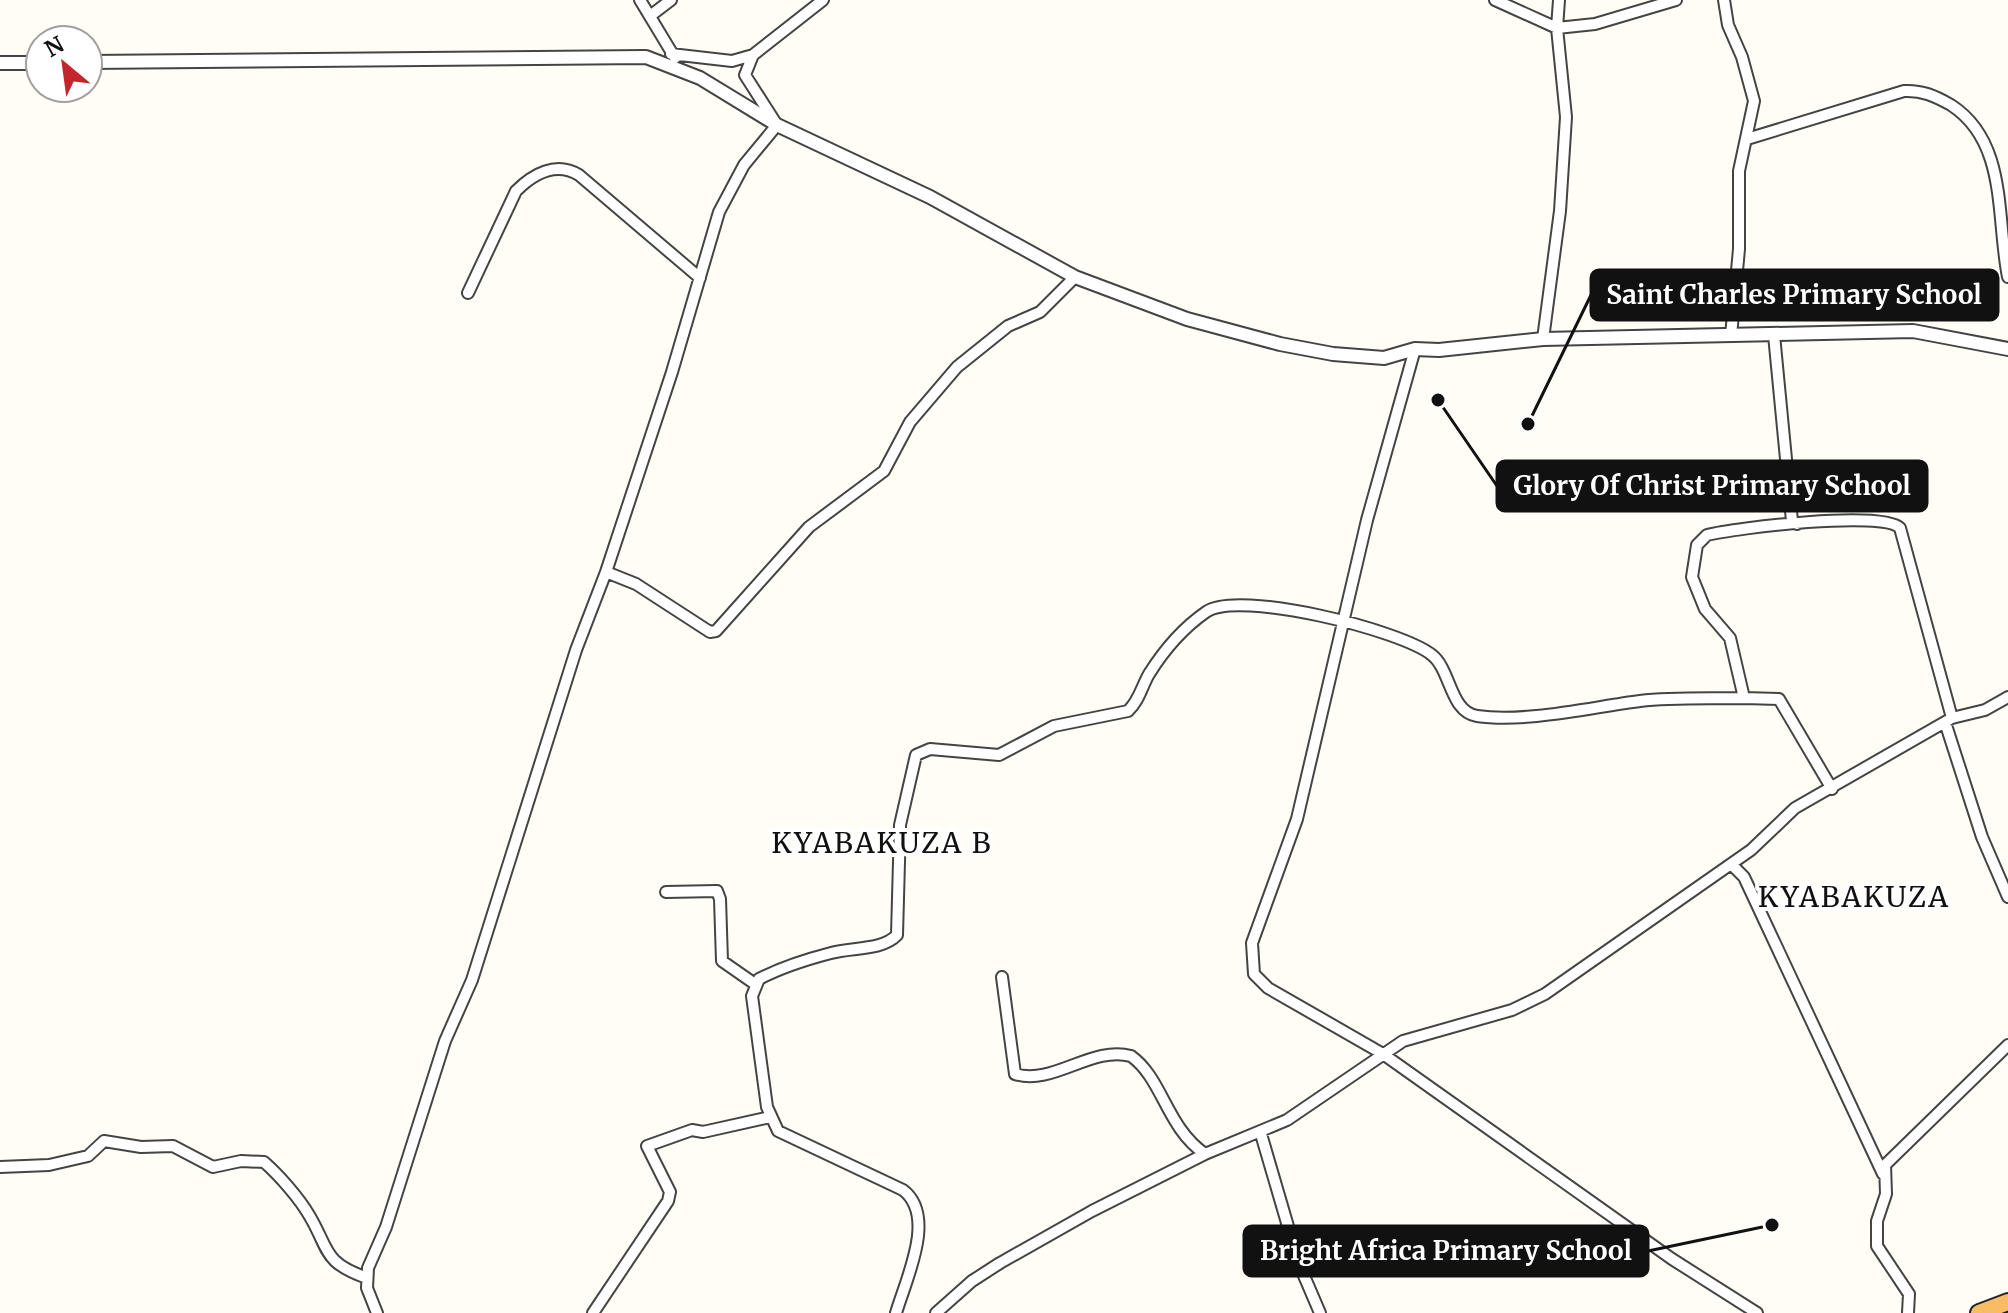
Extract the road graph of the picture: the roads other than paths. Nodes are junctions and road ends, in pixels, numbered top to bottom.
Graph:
1 (640, 0) edge
2 (671, 0) edge
3 (823, 0) edge
4 (1495, 0) edge
5 (1559, 0) edge
6 (1676, 0) edge
7 (1724, 0) edge
8 (650, 16) junction
9 (1557, 28) junction
10 (671, 54) junction
11 (753, 55) junction
12 (104, 62) edge
13 (0, 63) edge
14 (24, 63) edge
15 (683, 69) junction
16 (777, 125) junction
17 (1747, 139) junction
18 (1075, 277) junction
19 (2008, 277) edge
20 (700, 278) junction
21 (468, 293) dead end
22 (1774, 335) junction
23 (1731, 336) junction
24 (1543, 339) junction
25 (1415, 349) junction
26 (2008, 349) edge
27 (1797, 524) junction
28 (606, 572) junction
29 (1344, 619) junction
30 (2008, 697) edge
31 (1744, 698) junction
32 (1949, 720) junction
33 (1832, 789) junction
34 (1751, 850) junction
35 (1731, 864) junction
36 (1744, 877) junction
37 (666, 892) dead end
38 (2008, 897) edge
39 (1002, 977) dead end
40 (755, 984) junction
41 (2008, 1045) edge
42 (1383, 1054) junction
43 (770, 1117) junction
44 (1261, 1134) junction
45 (1205, 1154) junction
46 (0, 1167) edge
47 (1883, 1174) junction
48 (367, 1278) junction
49 (2008, 1302) edge
50 (377, 1313) edge
51 (593, 1313) edge
52 (896, 1313) edge
53 (936, 1313) edge
54 (1320, 1313) edge
55 (1757, 1313) edge
56 (1908, 1313) edge
57 (1979, 1313) edge

1 - 8 street
2 - 8 street
3 - 11 street
4 - 9 street
5 - 9 street
6 - 9 street
7 - 17 street
8 - 10 street
9 - 24 street
10 - 11 street
10 - 15 street
11 - 16 street
12 - 15 street
13 - 14 street
15 - 16 street
16 - 18 street
16 - 20 street
17 - 19 street
17 - 23 street
18 - 25 street
18 - 28 street
20 - 21 street
20 - 28 street
22 - 23 street
22 - 26 street
22 - 27 street
23 - 24 street
24 - 25 street
25 - 29 street
27 - 31 street
27 - 32 street
28 - 48 street
29 - 31 street
29 - 40 street
29 - 42 street
30 - 32 street
31 - 33 street
32 - 33 street
32 - 38 street
33 - 34 street
34 - 35 street
34 - 36 street
35 - 36 street
35 - 42 street
36 - 47 street
37 - 40 street
39 - 45 street
40 - 43 street
41 - 47 street
42 - 44 street
42 - 55 street
43 - 51 street
43 - 52 street
44 - 45 street
44 - 54 street
45 - 53 street
46 - 48 street
47 - 56 street
48 - 50 street
49 - 57 highway

